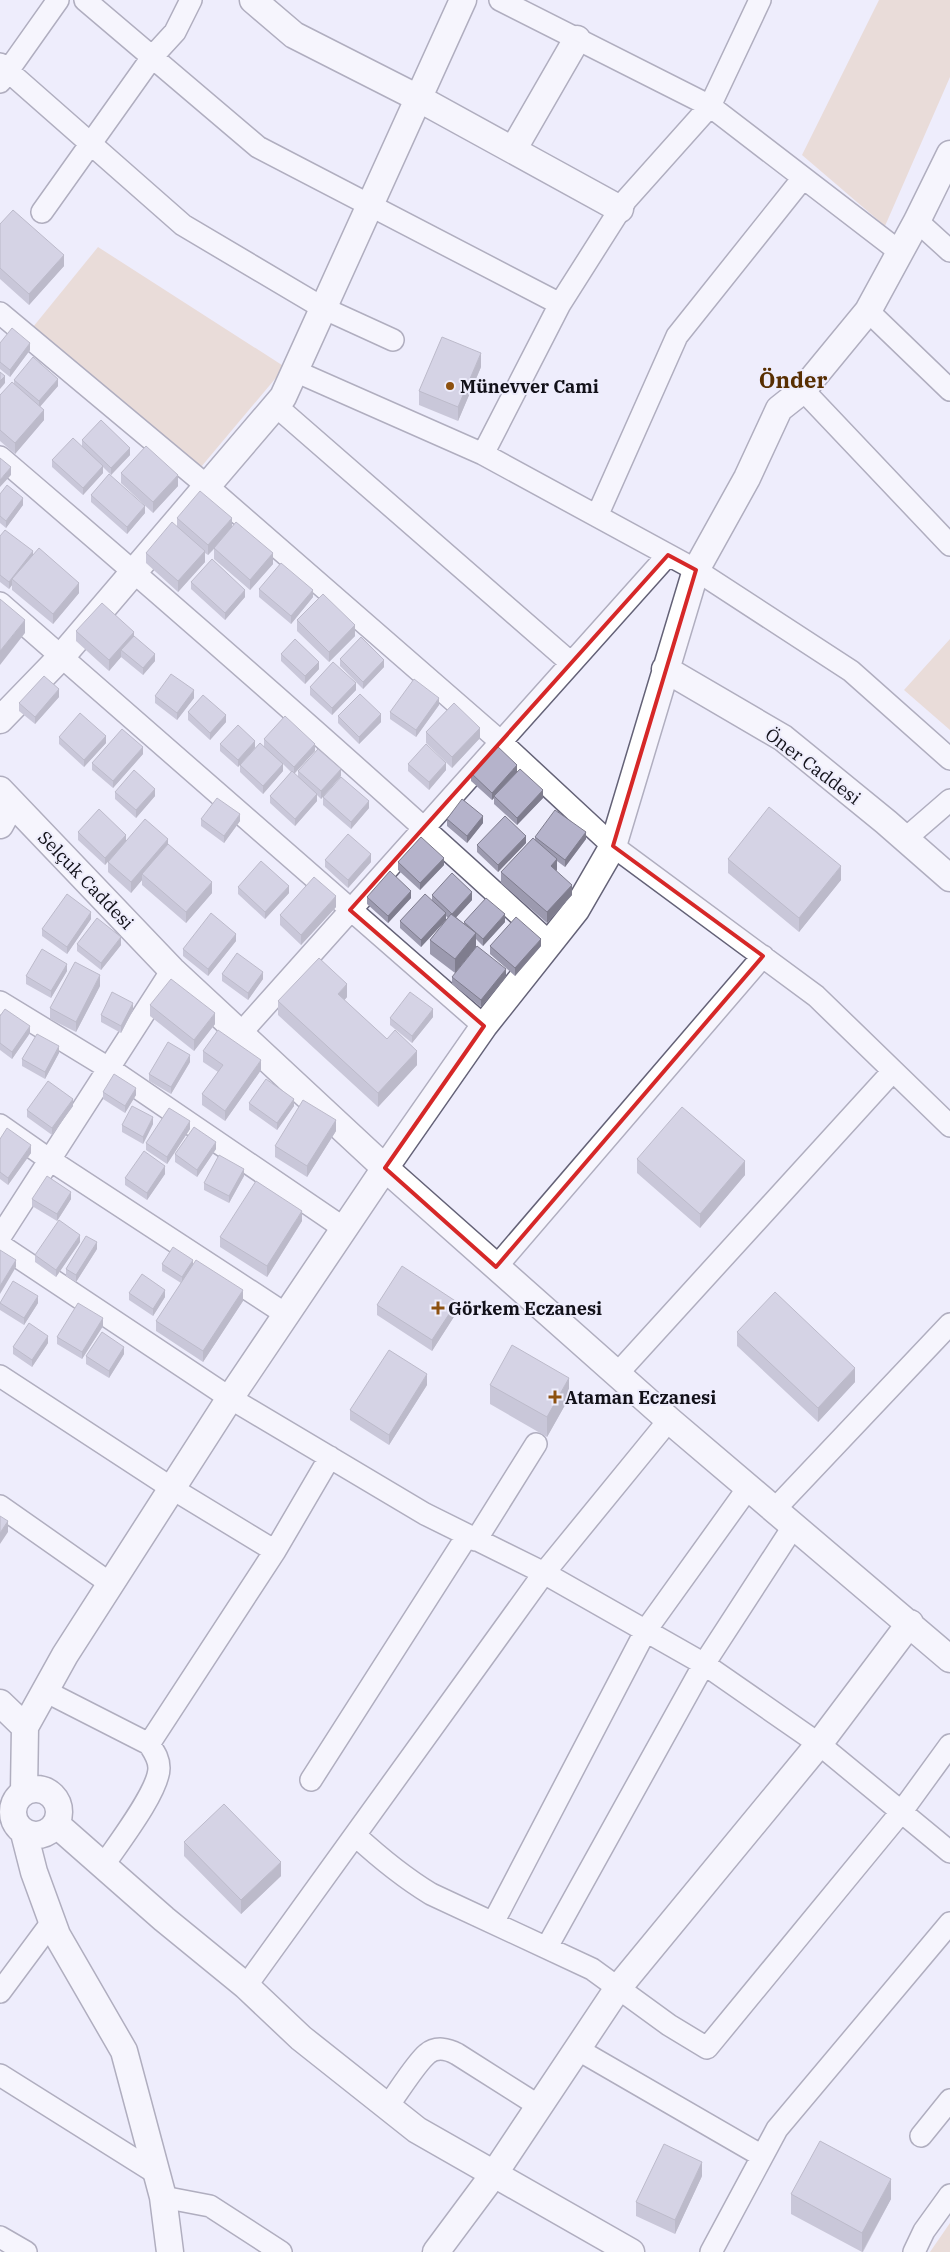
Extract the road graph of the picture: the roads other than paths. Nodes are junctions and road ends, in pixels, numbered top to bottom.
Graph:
1 (58, 0) edge
2 (85, 0) edge
3 (191, 0) edge
4 (254, 0) edge
5 (463, 0) edge
6 (500, 0) edge
7 (760, 0) edge
8 (577, 39) junction
9 (153, 56) junction
10 (3, 73) edge
11 (418, 98) junction
12 (710, 106) junction
13 (90, 144) junction
14 (513, 150) junction
15 (950, 154) edge
16 (803, 178) junction
17 (370, 204) junction
18 (620, 209) junction
19 (42, 212) dead end
20 (918, 221) junction
21 (950, 251) edge
22 (900, 252) junction
23 (560, 304) junction
24 (323, 308) junction
25 (868, 311) junction
26 (0, 313) edge
27 (393, 340) dead end
28 (295, 371) junction
29 (802, 390) junction
30 (950, 390) edge
31 (276, 406) junction
32 (483, 454) junction
33 (0, 457) edge
34 (207, 486) junction
35 (597, 516) junction
36 (950, 545) edge
37 (668, 555) junction
38 (696, 570) junction
39 (134, 571) junction
40 (0, 603) edge
41 (62, 656) junction
42 (571, 663) junction
43 (665, 670) junction
44 (0, 720) edge
45 (501, 742) junction
46 (950, 759) edge
47 (950, 800) edge
48 (4, 806) edge
49 (424, 827) junction
50 (905, 839) junction
51 (614, 846) junction
52 (950, 878) edge
53 (350, 910) junction
54 (550, 943) junction
55 (763, 956) junction
56 (172, 970) junction
57 (0, 1002) edge
58 (484, 1026) junction
59 (240, 1034) junction
60 (110, 1069) junction
61 (893, 1071) junction
62 (949, 1122) edge
63 (0, 1125) edge
64 (50, 1160) junction
65 (385, 1168) junction
66 (345, 1229) junction
67 (0, 1237) edge
68 (0, 1245) edge
69 (496, 1268) junction
70 (287, 1315) junction
71 (950, 1324) edge
72 (617, 1374) junction
73 (0, 1376) edge
74 (230, 1398) junction
75 (669, 1420) junction
76 (536, 1444) dead end
77 (330, 1457) junction
78 (748, 1488) junction
79 (172, 1489) junction
80 (0, 1506) edge
81 (774, 1510) junction
82 (794, 1527) junction
83 (472, 1538) junction
84 (274, 1551) junction
85 (544, 1573) junction
86 (111, 1584) junction
87 (910, 1623) junction
88 (646, 1630) junction
89 (950, 1659) edge
90 (704, 1664) junction
91 (44, 1691) junction
92 (0, 1703) edge
93 (25, 1727) junction
94 (149, 1744) junction
95 (819, 1744) junction
96 (950, 1746) edge
97 (311, 1780) dead end
98 (24, 1792) junction
99 (902, 1811) junction
100 (56, 1824) junction
101 (24, 1833) junction
102 (356, 1836) junction
103 (950, 1852) edge
104 (103, 1866) junction
105 (494, 1921) junction
106 (52, 1922) junction
107 (950, 1923) edge
108 (547, 1947) junction
109 (246, 1986) junction
110 (618, 1988) junction
111 (0, 1992) edge
112 (577, 2049) junction
113 (0, 2075) edge
114 (950, 2100) edge
115 (539, 2106) junction
116 (387, 2107) junction
117 (922, 2136) dead end
118 (762, 2156) junction
119 (494, 2174) junction
120 (160, 2185) junction
121 (950, 2195) edge
122 (0, 2237) edge
123 (26, 2252) edge
124 (170, 2252) edge
125 (282, 2252) edge
126 (436, 2252) edge
127 (631, 2252) edge
128 (711, 2252) edge
129 (914, 2252) edge

1 - 10 street
2 - 9 street
3 - 9 street
4 - 11 street
5 - 11 street
6 - 8 street
7 - 12 street
8 - 12 street
8 - 14 street
9 - 13 street
9 - 17 street
10 - 13 street
11 - 14 street
11 - 17 street
12 - 16 street
12 - 18 street
13 - 19 street
13 - 24 street
14 - 18 street
15 - 20 street
16 - 22 street
16 - 35 street
17 - 23 street
17 - 24 street
18 - 23 street
20 - 21 street
20 - 22 street
22 - 25 street
23 - 32 street
24 - 27 street
24 - 28 street
25 - 29 street
25 - 30 street
26 - 34 street
28 - 31 street
28 - 32 street
29 - 36 street
29 - 38 street
31 - 34 street
31 - 42 street
32 - 35 street
33 - 39 street
34 - 39 street
34 - 45 street
35 - 37 street
37 - 38 street
37 - 42 street
38 - 43 street
38 - 46 street
39 - 41 street
39 - 49 street
40 - 41 street
41 - 44 street
41 - 53 street
42 - 45 street
43 - 50 street, Öner Caddesi
43 - 51 street
45 - 49 street
45 - 51 street
47 - 50 street
48 - 56 street, Selçuk Caddesi
49 - 53 street
49 - 54 street
50 - 52 street, Öner Caddesi
51 - 54 street
51 - 55 street
53 - 58 street
53 - 59 street
54 - 58 street
55 - 61 street
55 - 69 street
56 - 59 street, Selçuk Caddesi
56 - 60 street
57 - 60 street
58 - 65 street
59 - 65 street, Selçuk Caddesi
60 - 64 street
60 - 66 street
61 - 62 street
61 - 72 street
63 - 64 street
64 - 67 street
64 - 70 street
65 - 66 street
65 - 69 street, Selçuk Caddesi
66 - 70 street
68 - 74 street
69 - 72 street, Selçuk Caddesi
70 - 74 street
71 - 81 street
72 - 75 street, Selçuk Caddesi
73 - 79 street
74 - 77 street
74 - 79 street
75 - 78 street, Selçuk Caddesi
75 - 85 street
76 - 83 street
77 - 83 street
77 - 84 street
78 - 81 street, Selçuk Caddesi
78 - 88 street
79 - 84 street
79 - 86 street
80 - 86 street
81 - 82 street, Selçuk Caddesi
82 - 87 street, Selçuk Caddesi
82 - 90 street
83 - 85 street
83 - 97 street
84 - 94 street
85 - 88 street
85 - 102 street
86 - 91 street
87 - 89 street, Selçuk Caddesi
87 - 95 street
88 - 90 street
88 - 105 street
90 - 95 street
90 - 108 street
91 - 93 street
91 - 94 street
92 - 93 street
93 - 98 street
94 - 104 street
95 - 99 street
95 - 110 street
96 - 99 street
98 - 100 street
98 - 101 street
99 - 103 street
99 - 110 street
100 - 101 street
100 - 104 street
101 - 106 street
102 - 105 street
102 - 109 street
104 - 109 street
105 - 108 street
106 - 111 street
106 - 120 street
107 - 118 street
108 - 110 street
109 - 116 street
110 - 112 street
112 - 115 street
112 - 118 street
113 - 120 street
114 - 117 street
115 - 116 street
115 - 119 street
116 - 119 street
118 - 128 street
119 - 126 street
119 - 127 street
120 - 124 street
120 - 125 street
121 - 129 street
122 - 123 street

